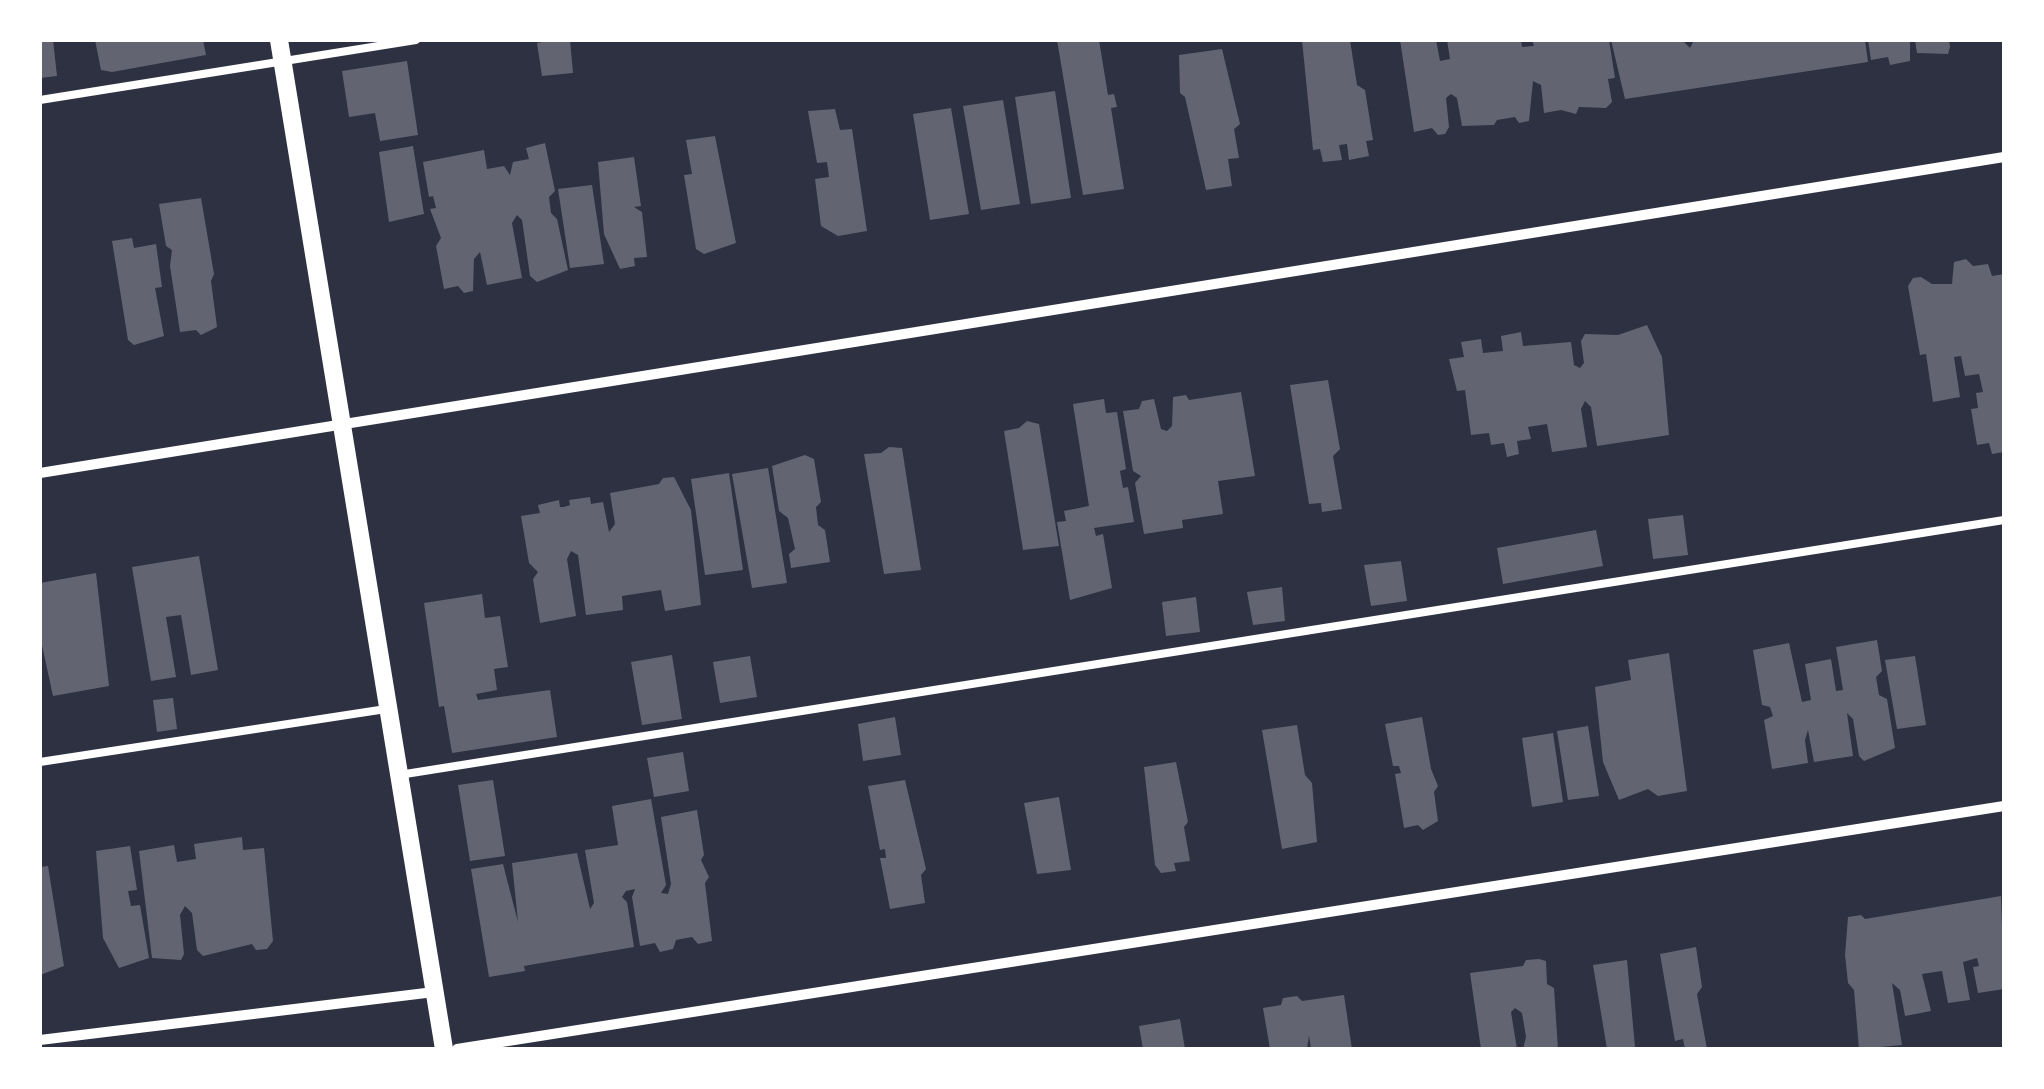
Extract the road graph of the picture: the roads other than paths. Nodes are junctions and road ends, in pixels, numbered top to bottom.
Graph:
1 (279, 40) edge
2 (416, 40) edge
3 (282, 61) junction
4 (40, 100) edge
5 (2004, 157) edge
6 (342, 428) junction
7 (40, 473) edge
8 (2004, 520) edge
9 (388, 709) junction
10 (40, 762) edge
11 (399, 776) junction
12 (2004, 806) edge
13 (434, 992) junction
14 (40, 1040) edge
15 (444, 1049) edge
16 (458, 1049) edge

1 - 3 street
2 - 3 lane
3 - 4 lane
3 - 6 street
5 - 6 street
6 - 7 street
6 - 9 street
8 - 11 lane
9 - 10 lane
9 - 11 street
11 - 13 street
12 - 16 street
13 - 14 street
13 - 15 street

